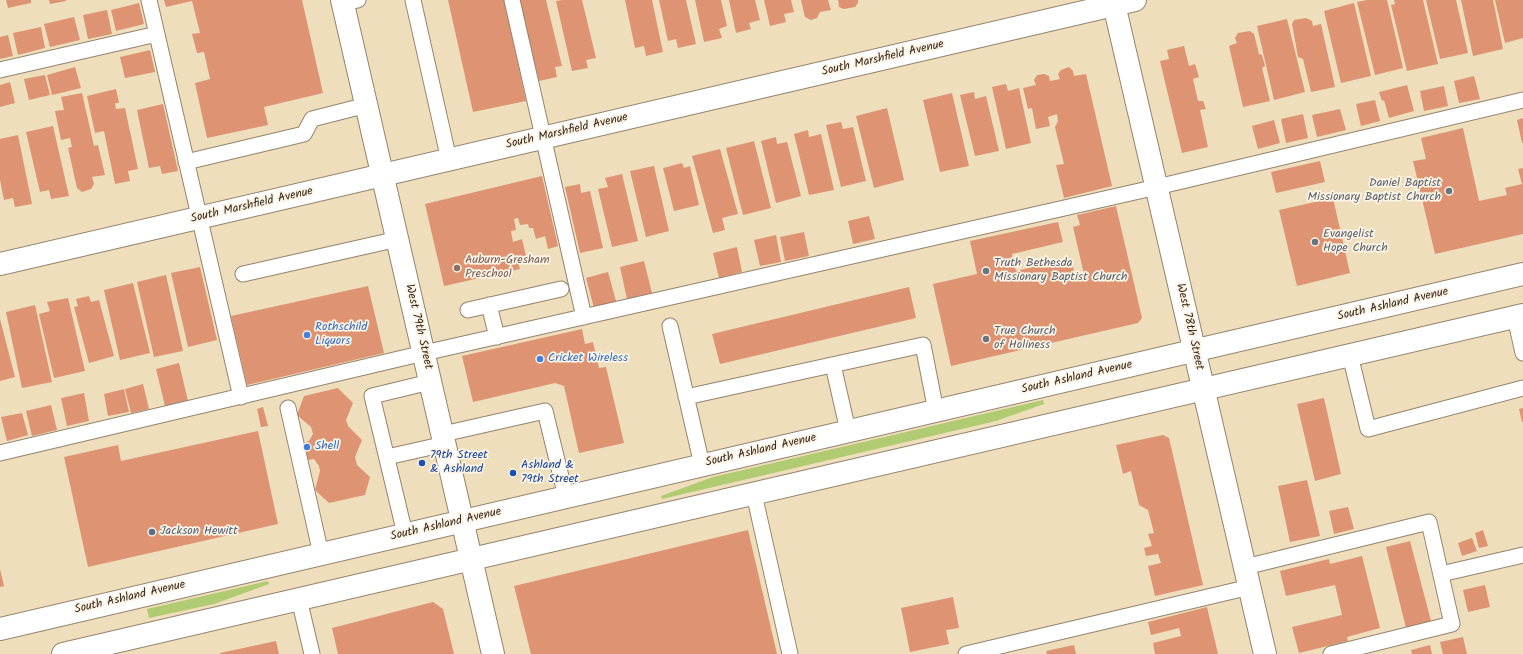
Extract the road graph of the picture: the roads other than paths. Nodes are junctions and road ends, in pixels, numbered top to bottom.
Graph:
1 (149, 0) edge
2 (413, 0) edge
3 (512, 0) edge
4 (348, 1) edge
5 (1121, 2) edge
6 (157, 34) junction
7 (0, 70) edge
8 (1523, 100) edge
9 (367, 105) junction
10 (543, 138) junction
11 (449, 160) junction
12 (186, 162) junction
13 (383, 175) junction
14 (1156, 187) junction
15 (199, 218) junction
16 (398, 240) junction
17 (0, 264) edge
18 (243, 274) dead end
19 (1523, 274) edge
20 (561, 289) dead end
21 (489, 306) junction
22 (468, 310) dead end
23 (1519, 316) edge
24 (584, 317) junction
25 (670, 326) dead end
26 (497, 337) junction
27 (1195, 351) junction
28 (424, 353) junction
29 (1523, 353) edge
30 (1350, 355) junction
31 (833, 365) junction
32 (430, 382) junction
33 (1523, 388) edge
34 (1204, 389) junction
35 (240, 397) junction
36 (686, 397) junction
37 (288, 408) dead end
38 (936, 411) junction
39 (848, 431) junction
40 (444, 439) junction
41 (0, 453) edge
42 (387, 457) junction
43 (702, 465) junction
44 (754, 494) junction
45 (566, 496) junction
46 (463, 521) junction
47 (405, 534) junction
48 (321, 554) junction
49 (1523, 555) edge
50 (471, 559) junction
51 (1441, 574) junction
52 (1247, 577) junction
53 (299, 599) junction
54 (0, 629) edge
55 (67, 654) edge
56 (312, 654) edge
57 (494, 654) edge
58 (790, 654) edge
59 (966, 654) edge
60 (1265, 654) edge
61 (1331, 654) edge

1 - 6 lane
2 - 11 lane
3 - 10 lane
4 - 9 main road, West 79th Street
5 - 10 main road, South Marshfield Avenue
5 - 14 main road, West 78th Street
6 - 7 lane
6 - 12 lane
8 - 14 lane
9 - 12 lane
9 - 13 main road, West 79th Street
10 - 11 main road, South Marshfield Avenue
10 - 24 lane
11 - 13 main road, South Marshfield Avenue
12 - 15 lane
13 - 15 main road, South Marshfield Avenue
13 - 16 main road, West 79th Street
14 - 24 lane
14 - 27 main road, West 78th Street
15 - 17 main road, South Marshfield Avenue
15 - 35 lane
16 - 18 lane
16 - 28 main road, West 79th Street
19 - 27 main road, South Ashland Avenue
20 - 21 lane
21 - 22 lane
21 - 26 lane
23 - 29 lane
23 - 30 main road
24 - 26 lane
25 - 36 lane
26 - 28 lane
27 - 34 main road, West 78th Street
27 - 38 main road, South Ashland Avenue
28 - 32 main road, West 79th Street
28 - 35 lane
30 - 33 lane
30 - 34 main road
31 - 36 lane
31 - 38 lane
31 - 39 lane
32 - 40 main road, West 79th Street
32 - 42 lane
34 - 44 main road
34 - 52 main road, West 78th Street
35 - 41 lane
36 - 43 lane
37 - 48 lane
38 - 39 main road, South Ashland Avenue
39 - 43 main road, South Ashland Avenue
40 - 42 lane
40 - 45 lane
40 - 46 main road, West 79th Street
42 - 47 lane
43 - 45 main road, South Ashland Avenue
44 - 50 main road
44 - 58 lane
45 - 46 main road, South Ashland Avenue
46 - 47 main road, South Ashland Avenue
46 - 50 main road, West 79th Street
47 - 48 main road, South Ashland Avenue
48 - 54 main road, South Ashland Avenue
49 - 51 lane
50 - 53 main road
50 - 57 main road, West 79th Street
51 - 52 lane
51 - 61 lane
52 - 59 lane
52 - 60 main road, West 78th Street
53 - 55 main road
53 - 56 lane

